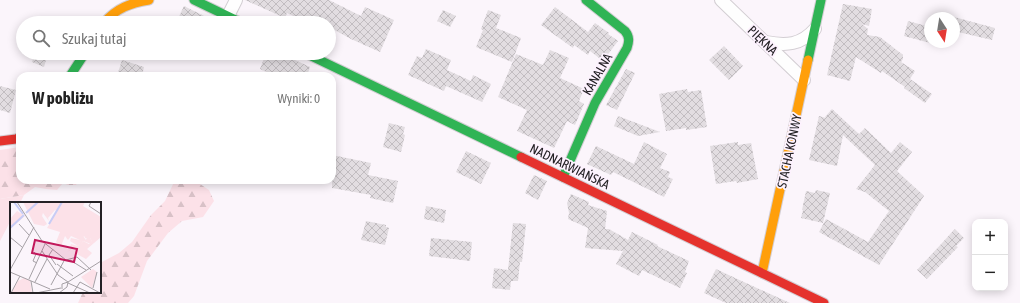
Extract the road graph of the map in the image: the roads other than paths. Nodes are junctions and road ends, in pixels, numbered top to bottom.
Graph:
1 (149, 0) edge
2 (194, 0) edge
3 (236, 0) edge
4 (586, 0) edge
5 (721, 0) edge
6 (821, 0) edge
7 (110, 16) edge
8 (228, 16) joint
9 (815, 29) junction
10 (766, 42) junction
11 (80, 60) edge
12 (320, 60) edge
13 (73, 72) edge
14 (804, 80) junction
15 (16, 139) edge
16 (0, 141) edge
17 (562, 177) junction
18 (762, 273) junction
19 (824, 303) edge

1 - 7 street
2 - 8 street
3 - 8 street
4 - 17 street, KANALNA
5 - 10 street, PIĘKNA
6 - 9 street, STACHA KONWY
9 - 10 street
9 - 14 street, STACHA KONWY
10 - 14 street, PIĘKNA
11 - 13 street
12 - 17 street, NADNARWIAŃSKA
14 - 18 street, STACHA KONWY
15 - 16 street
17 - 18 street, NADNARWIAŃSKA
18 - 19 street, NADNARWIAŃSKA

